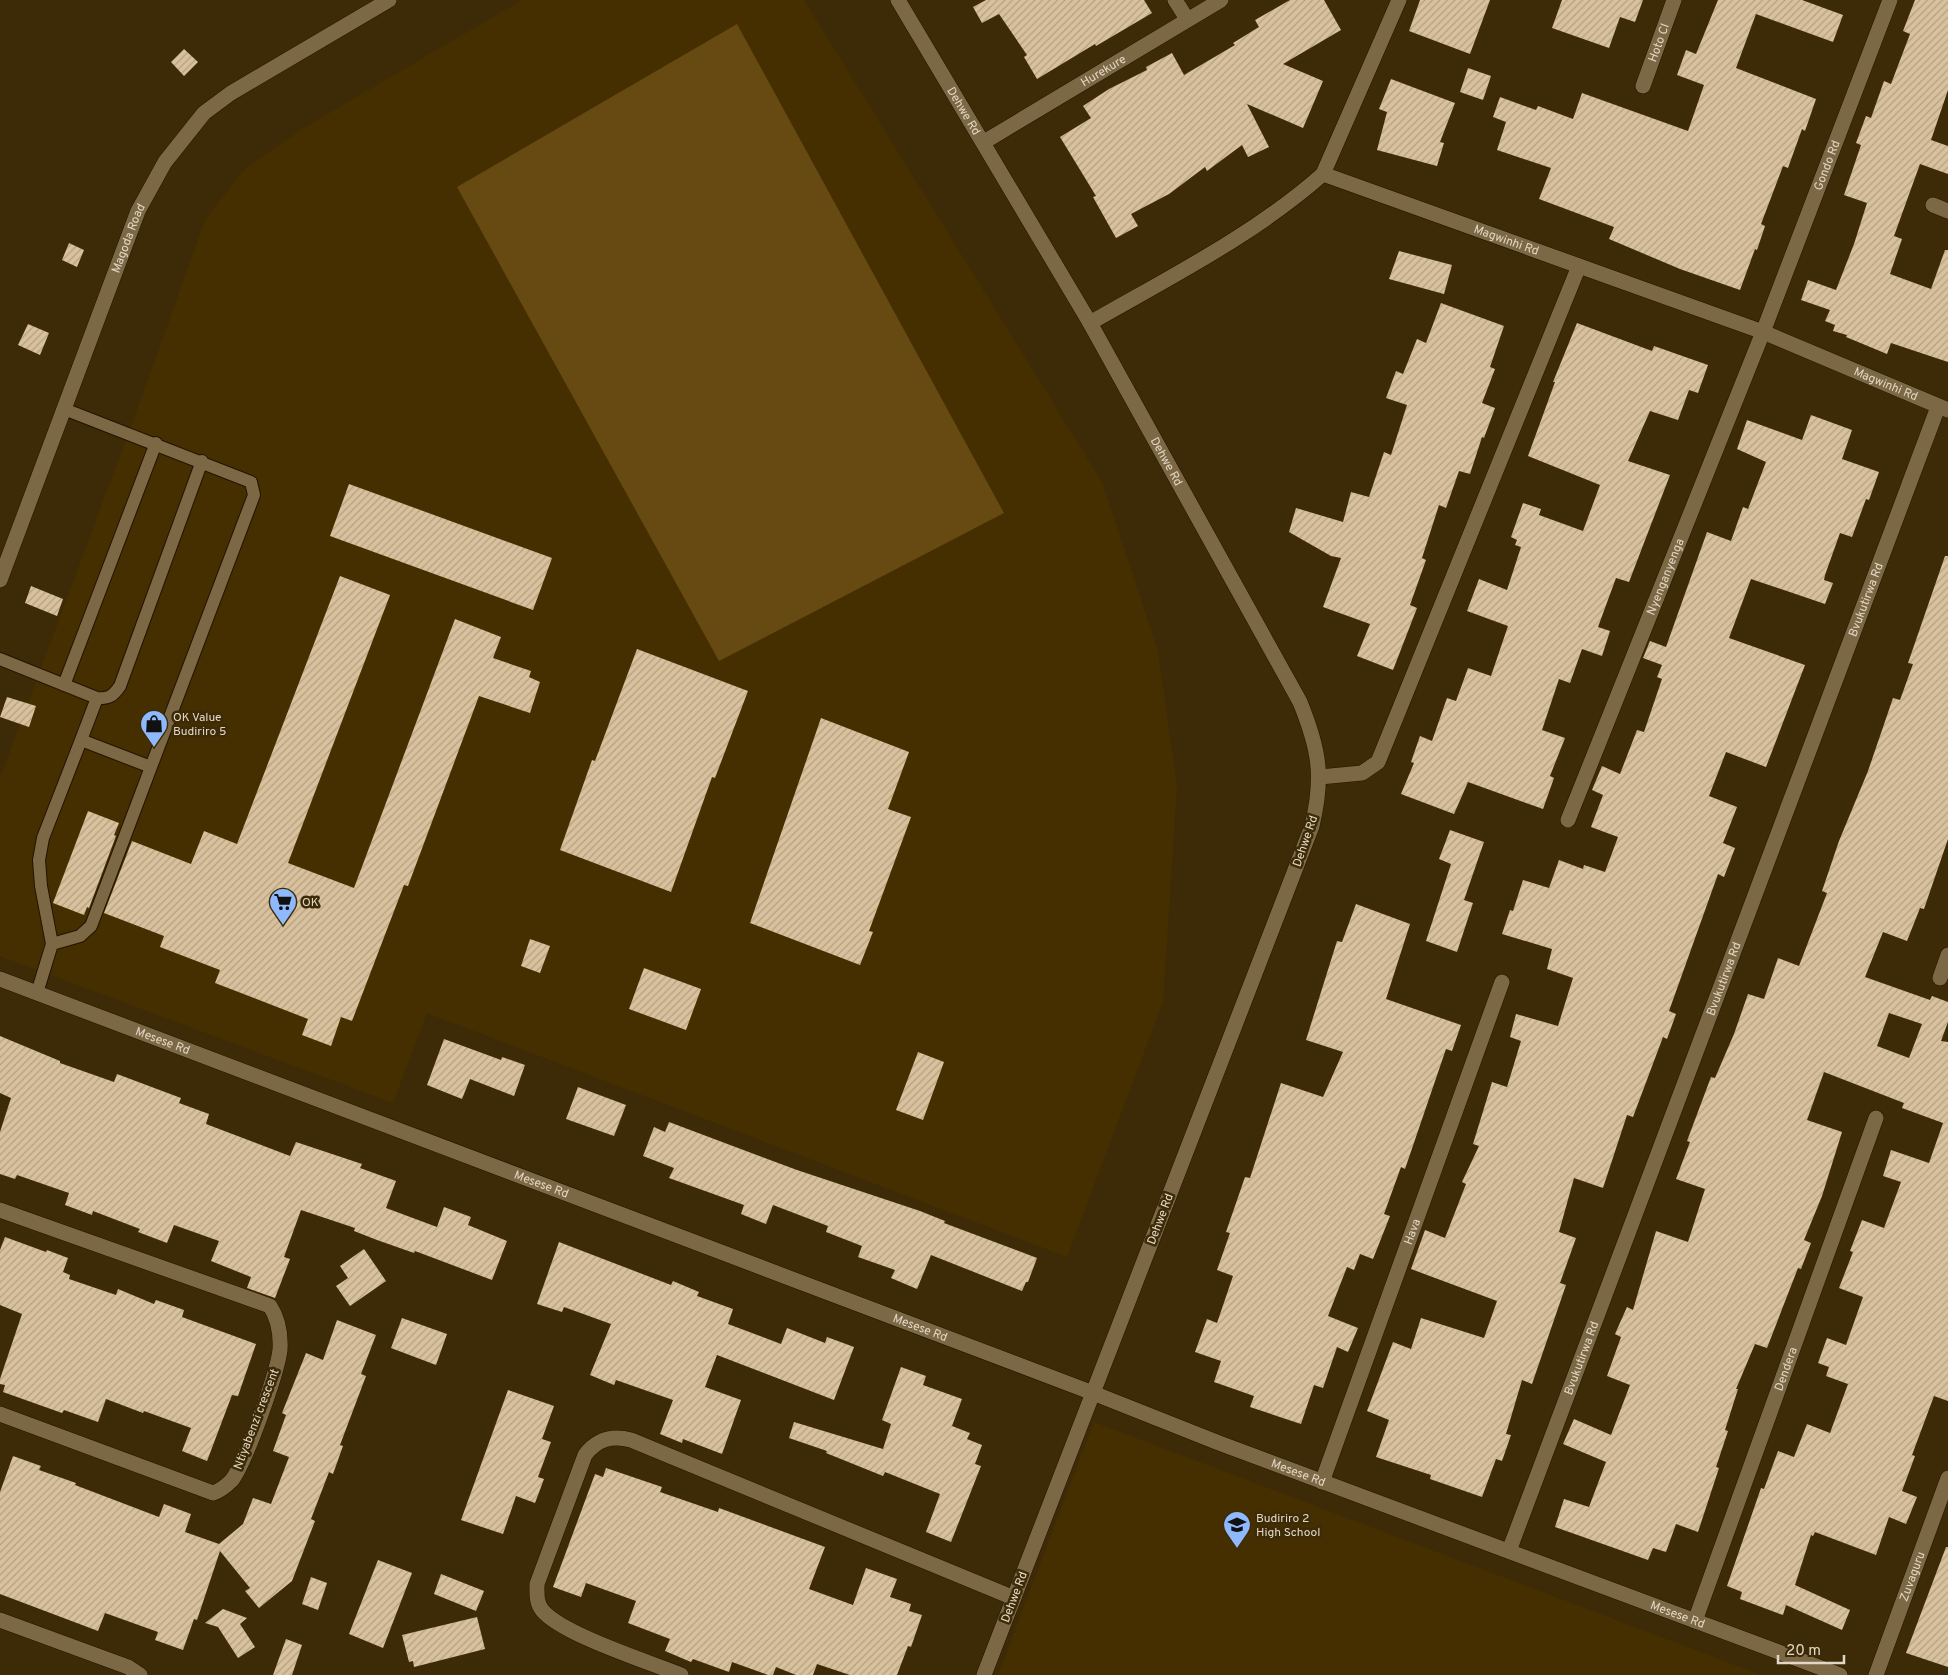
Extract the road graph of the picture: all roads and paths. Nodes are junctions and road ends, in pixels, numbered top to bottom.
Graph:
1 (389, 0) edge
2 (898, 0) edge
3 (1176, 0) edge
4 (1221, 0) edge
5 (1398, 0) edge
6 (1674, 0) edge
7 (1890, 0) edge
8 (1187, 19) junction
9 (1643, 86) dead end
10 (984, 142) junction
11 (1323, 174) junction
12 (1934, 205) dead end
13 (1948, 211) edge
14 (1579, 266) junction
15 (1090, 323) junction
16 (1763, 332) junction
17 (1943, 408) edge
18 (64, 409) junction
19 (156, 443) junction
20 (202, 461) junction
21 (0, 580) edge
22 (0, 659) edge
23 (64, 684) junction
24 (97, 698) junction
25 (81, 740) junction
26 (151, 766) junction
27 (1320, 777) junction
28 (1568, 820) dead end
29 (52, 944) junction
30 (1948, 955) edge
31 (0, 978) edge
32 (1940, 978) dead end
33 (1502, 982) dead end
34 (37, 993) junction
35 (1876, 1118) dead end
36 (0, 1210) edge
37 (1093, 1393) junction
38 (0, 1414) edge
39 (1948, 1478) edge
40 (1322, 1482) junction
41 (1509, 1551) junction
42 (1014, 1598) junction
43 (0, 1620) edge
44 (1695, 1621) junction
45 (140, 1675) edge
46 (681, 1675) edge
47 (984, 1675) edge
48 (1840, 1675) edge
49 (1876, 1675) edge

1 - 18 street, Magoda Road
2 - 10 street, Dehwe Rd
3 - 8 street
4 - 8 street, Hurekure
5 - 11 street
6 - 9 street, Hoto Cl
7 - 16 street, Gondo Rd
8 - 10 street, Hurekure
10 - 15 street, Dehwe Rd
11 - 14 street, Magwinhi Rd
11 - 15 street
12 - 13 street
14 - 16 street, Magwinhi Rd
14 - 27 street
15 - 27 street, Dehwe Rd
16 - 17 street, Magwinhi Rd
16 - 28 street, Nyenganyenga
17 - 41 street, Bvukutirwa Rd
18 - 19 lane
18 - 21 street, Magoda Road
19 - 20 lane
19 - 23 lane
20 - 24 lane
20 - 26 lane
22 - 23 lane
23 - 24 lane
24 - 25 lane
25 - 26 lane
25 - 29 lane
26 - 29 lane
27 - 37 street, Dehwe Rd
29 - 34 lane
30 - 32 street
31 - 34 street, Mesese Rd
33 - 40 street, Hava
34 - 37 street, Mesese Rd
35 - 44 street, Dendera
36 - 38 street, Ntiyabenzi crescent
37 - 40 street, Mesese Rd
37 - 42 street, Dehwe Rd
39 - 49 street, Zuvaguru
40 - 41 street, Mesese Rd
41 - 44 street, Mesese Rd
42 - 46 street
42 - 47 street, Dehwe Rd
43 - 45 street
44 - 48 street, Mesese Rd

